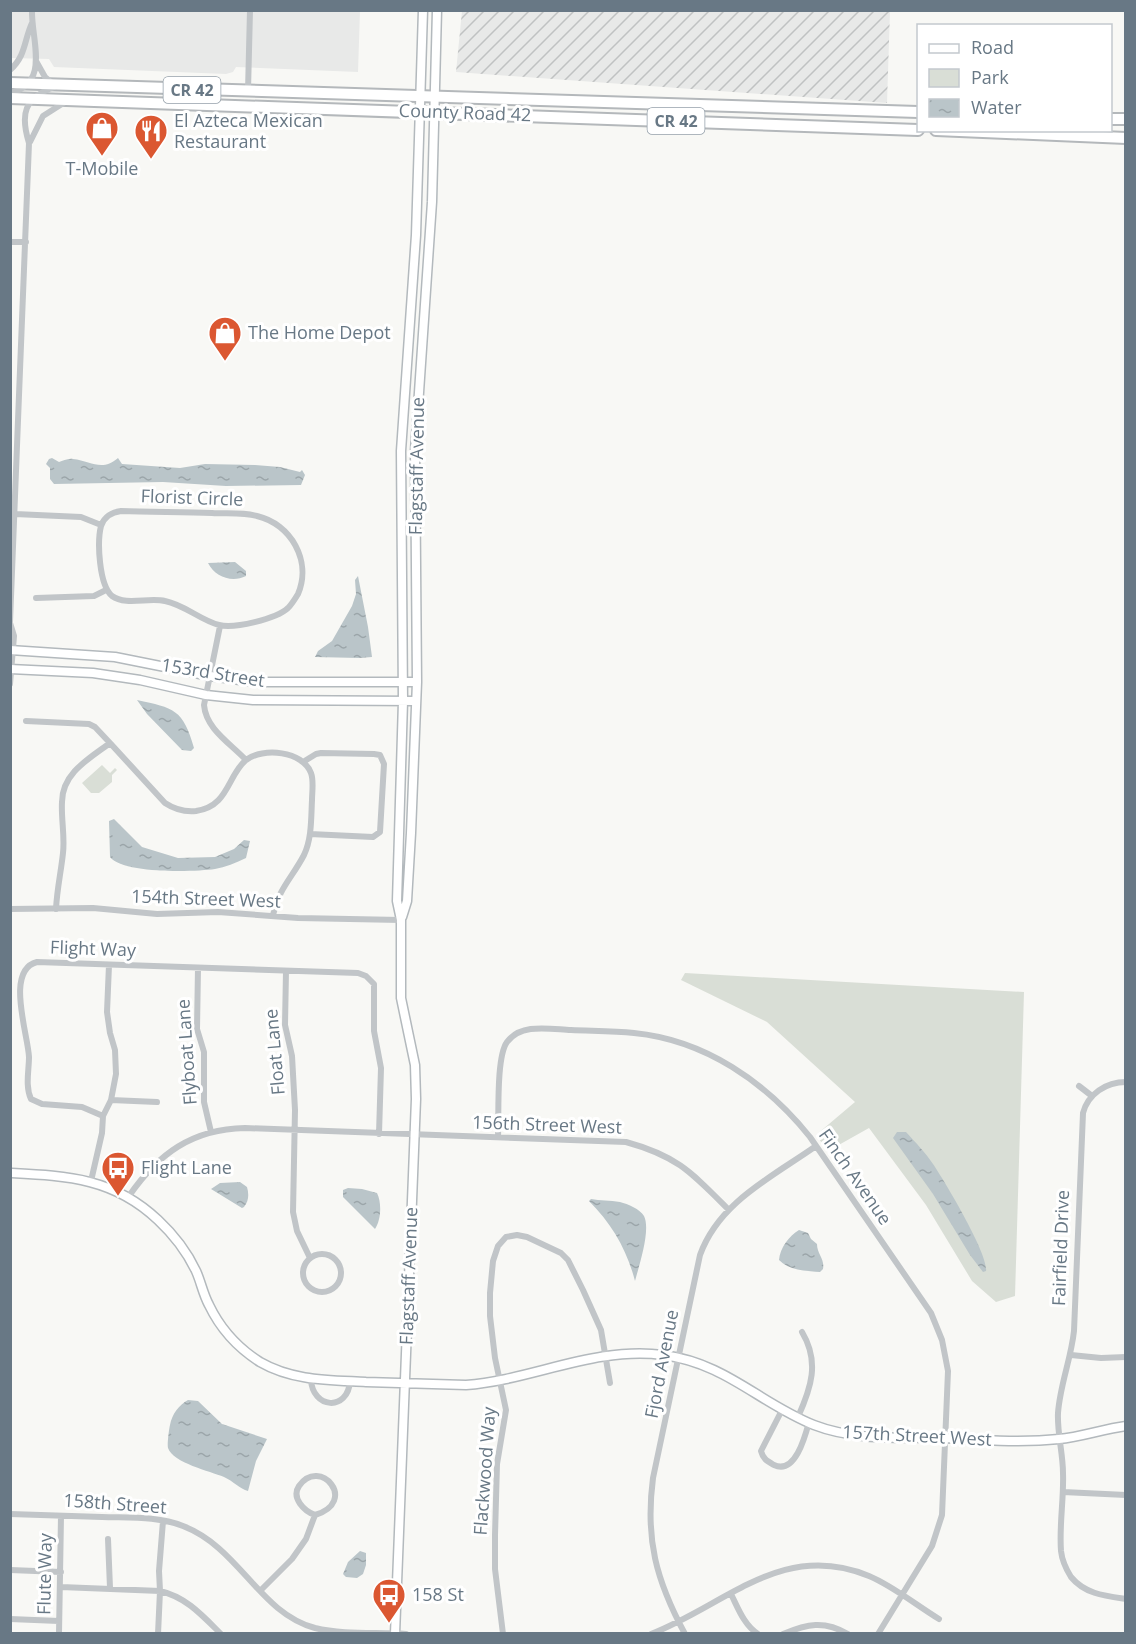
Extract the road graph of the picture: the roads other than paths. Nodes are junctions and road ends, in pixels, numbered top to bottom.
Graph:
1 (32, 10) edge
2 (250, 10) edge
3 (423, 10) edge
4 (437, 10) edge
5 (32, 22) junction
6 (36, 61) junction
7 (10, 70) edge
8 (10, 83) edge
9 (29, 83) junction
10 (56, 85) junction
11 (248, 92) junction
12 (13, 96) edge
13 (422, 96) junction
14 (435, 97) junction
15 (31, 99) junction
16 (68, 100) junction
17 (26, 109) junction
18 (421, 112) junction
19 (434, 112) junction
20 (917, 112) edge
21 (917, 130) edge
22 (983, 132) edge
23 (1125, 138) edge
24 (29, 143) junction
25 (10, 242) edge
26 (26, 242) junction
27 (14, 448) edge
28 (15, 514) junction
29 (101, 525) junction
30 (106, 590) junction
31 (36, 598) dead end
32 (10, 622) edge
33 (220, 626) junction
34 (12, 650) edge
35 (12, 669) edge
36 (210, 676) junction
37 (403, 682) junction
38 (417, 682) junction
39 (10, 684) edge
40 (206, 695) junction
41 (403, 701) junction
42 (416, 701) junction
43 (26, 721) dead end
44 (110, 743) junction
45 (246, 760) junction
46 (303, 762) junction
47 (310, 834) junction
48 (10, 909) edge
49 (56, 909) junction
50 (273, 915) junction
51 (401, 920) junction
52 (110, 965) junction
53 (198, 968) junction
54 (286, 971) junction
55 (1125, 1082) edge
56 (1079, 1086) dead end
57 (1092, 1096) junction
58 (111, 1100) junction
59 (157, 1102) dead end
60 (103, 1116) junction
61 (295, 1131) junction
62 (212, 1132) junction
63 (379, 1134) junction
64 (414, 1135) junction
65 (498, 1137) junction
66 (816, 1146) junction
67 (10, 1173) edge
68 (91, 1181) junction
69 (129, 1196) junction
70 (728, 1209) junction
71 (310, 1258) junction
72 (802, 1332) dead end
73 (1071, 1355) junction
74 (606, 1356) junction
75 (1125, 1357) edge
76 (678, 1358) junction
77 (311, 1379) junction
78 (501, 1379) junction
79 (350, 1381) junction
80 (405, 1383) junction
81 (610, 1383) dead end
82 (782, 1410) junction
83 (798, 1417) junction
84 (809, 1422) junction
85 (1125, 1426) edge
86 (946, 1438) junction
87 (1060, 1439) junction
88 (1063, 1492) junction
89 (1125, 1495) edge
90 (10, 1514) edge
91 (315, 1515) junction
92 (61, 1516) junction
93 (163, 1521) junction
94 (108, 1539) dead end
95 (10, 1570) edge
96 (61, 1572) junction
97 (61, 1587) junction
98 (110, 1588) junction
99 (160, 1591) junction
100 (260, 1591) junction
101 (731, 1594) junction
102 (902, 1596) junction
103 (1125, 1599) edge
104 (10, 1619) edge
105 (939, 1619) dead end
106 (59, 1621) junction
107 (678, 1621) junction
108 (313, 1631) edge
109 (395, 1633) edge
110 (756, 1633) edge
111 (59, 1634) edge
112 (158, 1634) edge
113 (221, 1634) edge
114 (406, 1634) edge
115 (503, 1634) edge
116 (651, 1634) edge
117 (685, 1634) edge
118 (783, 1634) edge
119 (848, 1634) edge
120 (878, 1634) edge

1 - 5 street
2 - 11 street
3 - 13 street, Flagstaff Avenue
4 - 14 street, Flagstaff Avenue
5 - 6 street
5 - 7 street
6 - 9 street
6 - 10 street
8 - 9 highway, County Road 42 / CR 42
9 - 10 highway, County Road 42 / CR 42
9 - 12 street
10 - 11 highway, County Road 42 / CR 42
10 - 15 street
11 - 13 highway, County Road 42 / CR 42
12 - 15 highway, County Road 42 / CR 42
12 - 17 street
13 - 14 highway, County Road 42 / CR 42
13 - 18 street, Flagstaff Avenue
14 - 19 street, Flagstaff Avenue
14 - 20 highway, County Road 42 / CR 42
15 - 16 highway, County Road 42 / CR 42
15 - 17 street
16 - 18 highway, County Road 42 / CR 42
16 - 24 street
17 - 24 street
18 - 19 highway, County Road 42 / CR 42
18 - 37 street, Flagstaff Avenue
19 - 21 highway, County Road 42 / CR 42
19 - 38 street, Flagstaff Avenue
22 - 23 highway
24 - 26 street
25 - 26 street
26 - 27 street
27 - 28 street
28 - 29 street
28 - 32 street
29 - 30 street
29 - 33 street, Florist Circle
30 - 31 street
30 - 33 street
32 - 34 street
33 - 36 street
34 - 35 street
34 - 36 street, 153rd Street
35 - 39 street
35 - 40 street, 153rd Street
36 - 37 street, 153rd Street
36 - 40 street
37 - 38 street, 153rd Street
37 - 41 street, Flagstaff Avenue
38 - 42 street, Flagstaff Avenue
40 - 41 street, 153rd Street
40 - 45 street
41 - 42 street, 153rd Street
41 - 51 street, Flagstaff Avenue
42 - 51 street, Flagstaff Avenue
43 - 44 street
44 - 45 street
44 - 49 street
45 - 46 street
46 - 47 street
46 - 47 street
47 - 50 street
48 - 49 street, 154th Street West
49 - 50 street, 154th Street West
50 - 51 street, 154th Street West
51 - 64 street, Flagstaff Avenue
52 - 53 street, Flight Way
52 - 58 street
52 - 60 street, Flight Way
53 - 54 street, Flight Way
53 - 62 street, Flyboat Lane
54 - 61 street, Float Lane
54 - 63 street, Flight Way
55 - 57 street
56 - 57 street
57 - 73 street, Fairfield Drive
58 - 59 street
58 - 60 street
60 - 68 street
61 - 62 street
61 - 63 street
61 - 71 street, Float Lane
62 - 69 street
63 - 64 street
64 - 65 street, 156th Street West
64 - 80 street, Flagstaff Avenue
65 - 66 street, Finch Avenue
65 - 70 street, 156th Street West
66 - 70 street, Fjord Avenue
66 - 86 street, Finch Avenue
67 - 68 street, 157th Street West
68 - 69 street, 157th Street West
69 - 77 street, 157th Street West
70 - 76 street, Fjord Avenue
71 - 71 street
72 - 83 street
73 - 75 street
73 - 87 street, Fairfield Drive
74 - 76 street, 157th Street West
74 - 78 street, 157th Street West
74 - 78 street, Flackwood Way
74 - 81 street
76 - 82 street, 157th Street West
76 - 107 street, Fjord Avenue
77 - 79 street, 157th Street West
77 - 79 street
78 - 80 street, 157th Street West
78 - 115 street, Flackwood Way
79 - 80 street, 157th Street West
80 - 109 street, Flagstaff Avenue
82 - 83 street, 157th Street West
82 - 84 street
83 - 84 street, 157th Street West
84 - 86 street, 157th Street West
85 - 87 street, 157th Street West
86 - 87 street, 157th Street West
86 - 102 street, Finch Avenue
87 - 88 street, Fairfield Drive
88 - 89 street
88 - 103 street, Fairfield Drive
90 - 92 street, 158th Street
91 - 91 street
91 - 100 street
92 - 93 street, 158th Street
92 - 96 street, Flute Way
93 - 99 street
93 - 100 street, 158th Street
94 - 98 street
95 - 96 street
96 - 97 street, Flute Way
97 - 98 street
97 - 106 street, Flute Way
98 - 99 street
99 - 112 street
99 - 113 street
100 - 108 street, 158th Street
101 - 102 street
101 - 107 street
101 - 110 street
102 - 105 street
102 - 120 street, Finch Avenue
104 - 106 street
106 - 111 street, Flute Way
107 - 116 street
107 - 117 street, Fjord Avenue
108 - 109 street, 158th Street
109 - 114 street, 158th Street
118 - 119 street

